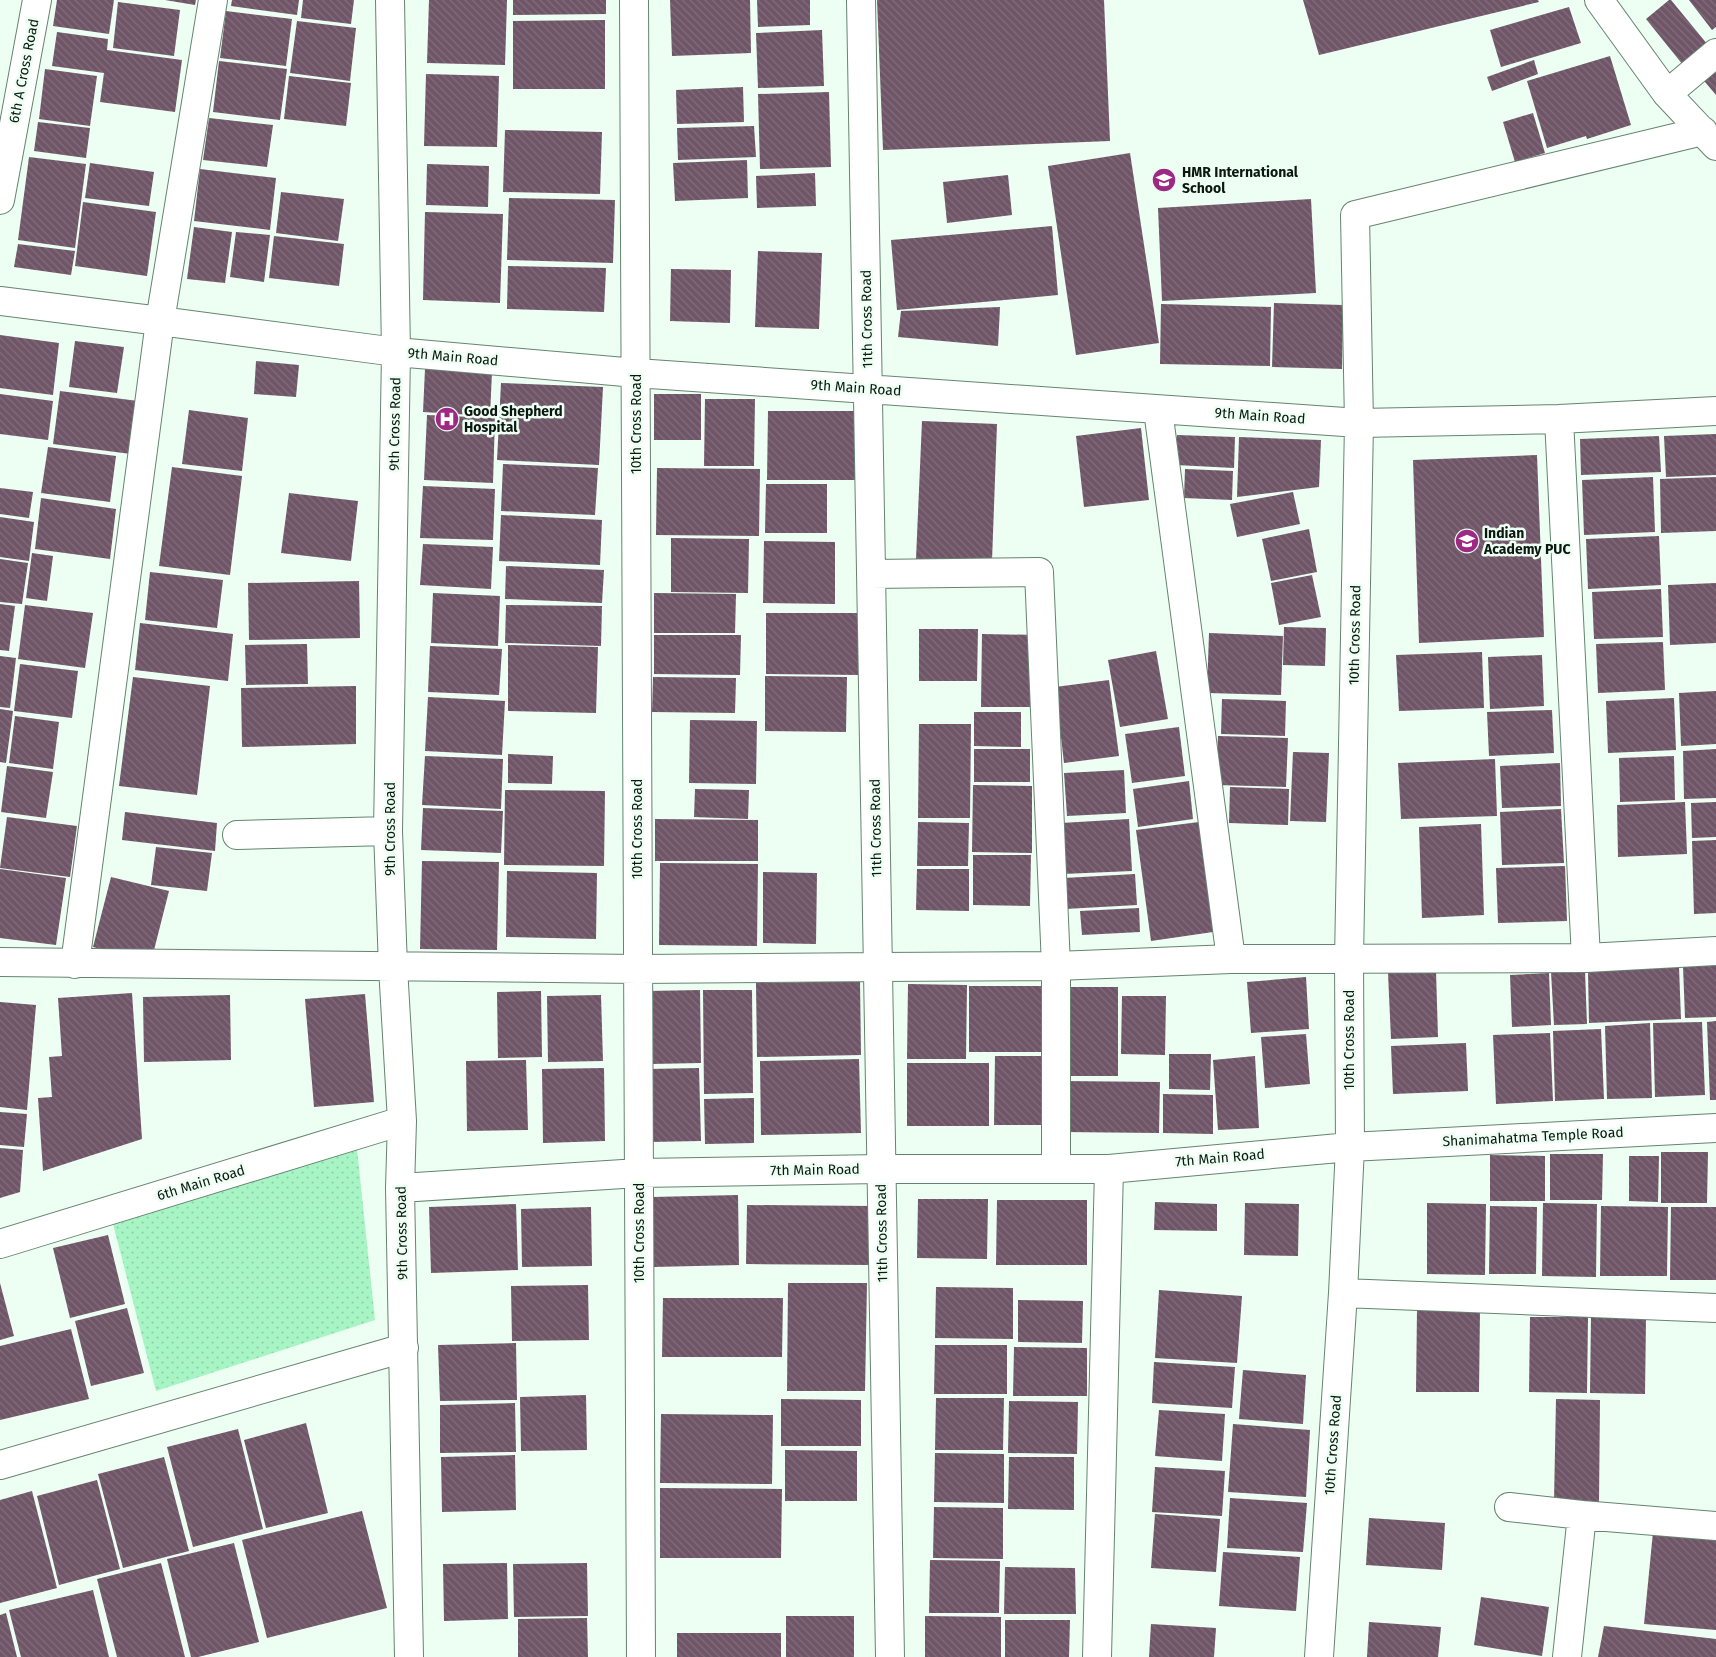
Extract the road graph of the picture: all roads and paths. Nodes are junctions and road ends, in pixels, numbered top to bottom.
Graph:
1 (37, 0) edge
2 (213, 0) edge
3 (390, 0) edge
4 (634, 0) edge
5 (861, 0) edge
6 (1599, 0) edge
7 (1716, 53) edge
8 (1667, 94) junction
9 (1709, 138) edge
10 (0, 200) edge
11 (0, 301) edge
12 (160, 321) junction
13 (396, 352) junction
14 (636, 373) junction
15 (868, 388) junction
16 (1158, 410) junction
17 (1716, 411) edge
18 (1559, 419) junction
19 (1359, 423) junction
20 (871, 574) junction
21 (388, 831) junction
22 (238, 835) dead end
23 (1716, 950) edge
24 (1586, 958) junction
25 (1231, 959) junction
26 (1349, 959) junction
27 (0, 962) edge
28 (76, 964) junction
29 (393, 966) junction
30 (1056, 966) junction
31 (878, 967) junction
32 (638, 969) junction
33 (402, 1121) junction
34 (1716, 1128) edge
35 (1350, 1147) junction
36 (880, 1169) junction
37 (1056, 1169) junction
38 (1109, 1169) junction
39 (639, 1173) junction
40 (400, 1188) junction
41 (0, 1244) edge
42 (1343, 1293) junction
43 (1716, 1308) edge
44 (404, 1348) junction
45 (0, 1465) edge
46 (1510, 1507) dead end
47 (1582, 1515) junction
48 (1716, 1526) edge
49 (409, 1657) edge
50 (640, 1657) edge
51 (890, 1657) edge
52 (1097, 1657) edge
53 (1319, 1657) edge
54 (1568, 1657) edge

1 - 10 street, 6th A Cross Road
2 - 12 street
3 - 13 street, 9th Cross Road
4 - 14 street, 10th Cross Road
5 - 15 street, 11th Cross Road
6 - 8 street
7 - 8 street
8 - 9 street
9 - 19 street, 10th Cross Road
11 - 12 street, 9th Main Road
12 - 13 street, 9th Main Road
12 - 28 street
13 - 14 street, 9th Main Road
13 - 21 street, 9th Cross Road
14 - 15 street, 9th Main Road
14 - 32 street, 10th Cross Road
15 - 16 street, 9th Main Road
15 - 20 street, 11th Cross Road
16 - 19 street, 9th Main Road
16 - 25 street
17 - 18 street, 9th Main Road
18 - 19 street, 9th Main Road
18 - 24 street
19 - 26 street, 10th Cross Road
20 - 30 street
20 - 31 street, 11th Cross Road
21 - 22 street
21 - 29 street, 9th Cross Road
23 - 24 street
24 - 26 street
25 - 26 street
25 - 30 street
26 - 35 street, 10th Cross Road
27 - 28 street
28 - 29 street
29 - 32 street
29 - 33 street, 9th Cross Road
30 - 31 street
30 - 37 street
31 - 32 street
31 - 36 street, 11th Cross Road
32 - 39 street, 10th Cross Road
33 - 40 street, 9th Cross Road
33 - 41 street, 6th Main Road
34 - 35 street, Shanimahatma Temple Road
35 - 38 street, 7th Main Road
35 - 42 street, 10th Cross Road
36 - 37 street, 7th Main Road
36 - 39 street, 7th Main Road
36 - 51 street, 11th Cross Road
37 - 38 street, 7th Main Road
38 - 52 street
39 - 40 street, 7th Main Road
39 - 50 street, 10th Cross Road
40 - 44 street, 9th Cross Road
42 - 43 street
42 - 53 street, 10th Cross Road
44 - 45 street
44 - 49 street, 9th Cross Road
46 - 47 street
47 - 48 street
47 - 54 street

